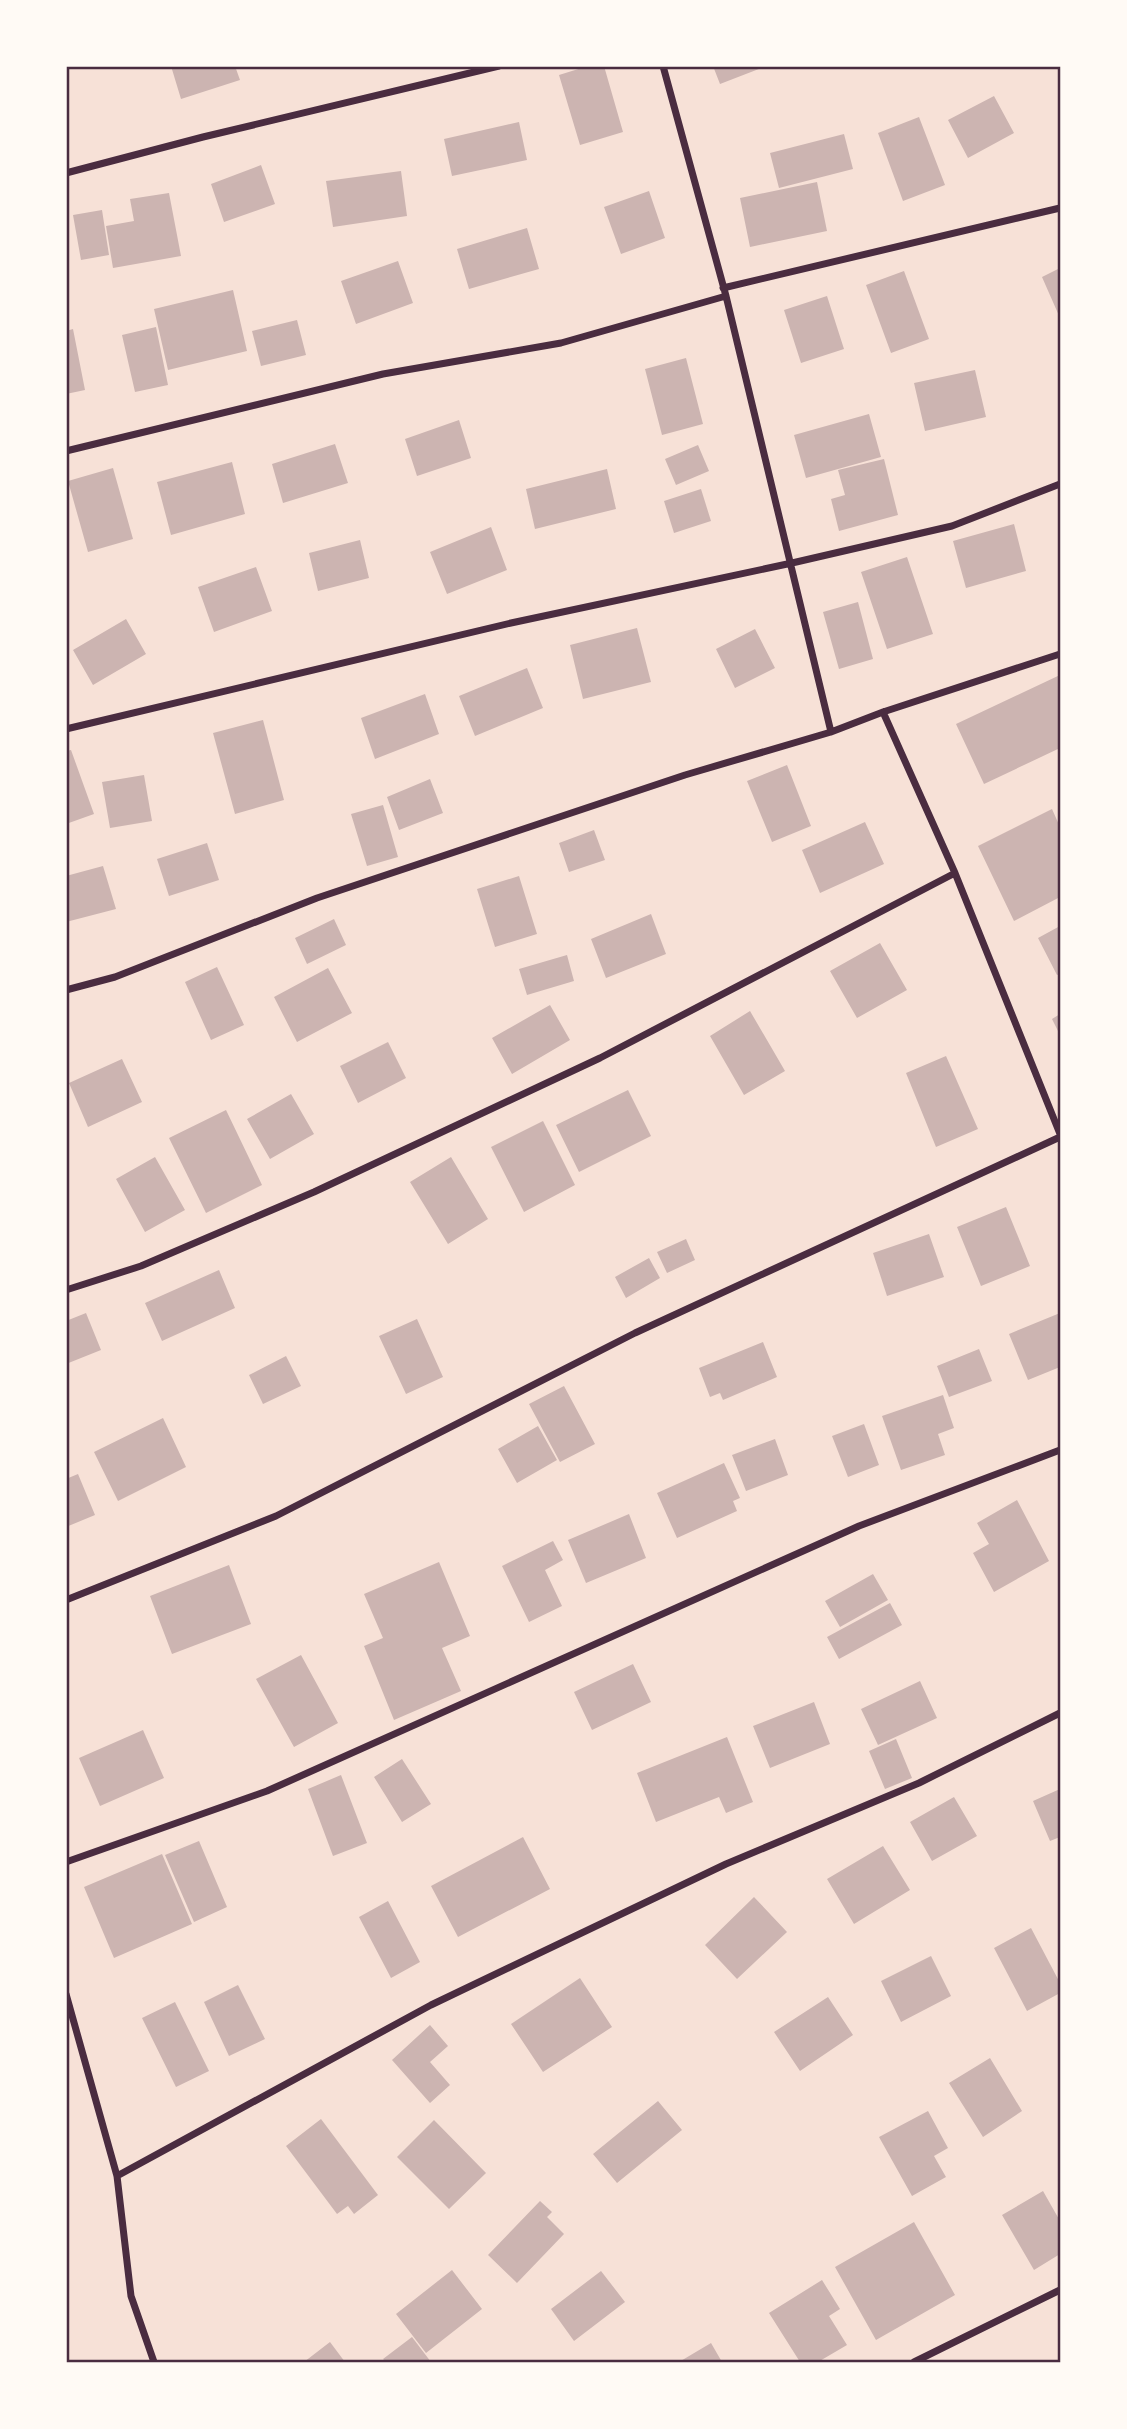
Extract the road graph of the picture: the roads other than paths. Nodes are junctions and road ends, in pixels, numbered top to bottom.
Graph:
1 (499, 66) edge
2 (663, 66) edge
3 (66, 173) edge
4 (1060, 208) edge
5 (725, 292) junction
6 (66, 451) edge
7 (1060, 484) edge
8 (792, 563) junction
9 (1060, 654) edge
10 (883, 712) junction
11 (66, 729) edge
12 (831, 732) junction
13 (955, 873) junction
14 (66, 990) edge
15 (1060, 1136) edge
16 (66, 1290) edge
17 (1060, 1450) edge
18 (66, 1600) edge
19 (1060, 1713) edge
20 (66, 1862) edge
21 (66, 1994) edge
22 (117, 2176) junction
23 (1060, 2290) edge
24 (154, 2362) edge
25 (915, 2362) edge

1 - 3 street
2 - 5 street
4 - 5 street
5 - 6 street
5 - 8 street
7 - 8 street
8 - 11 street
8 - 12 street
9 - 10 street
10 - 12 street
10 - 13 street
12 - 14 street
13 - 15 street
13 - 16 street
15 - 18 street
17 - 20 street
19 - 22 street
21 - 22 street
22 - 24 street
23 - 25 street

